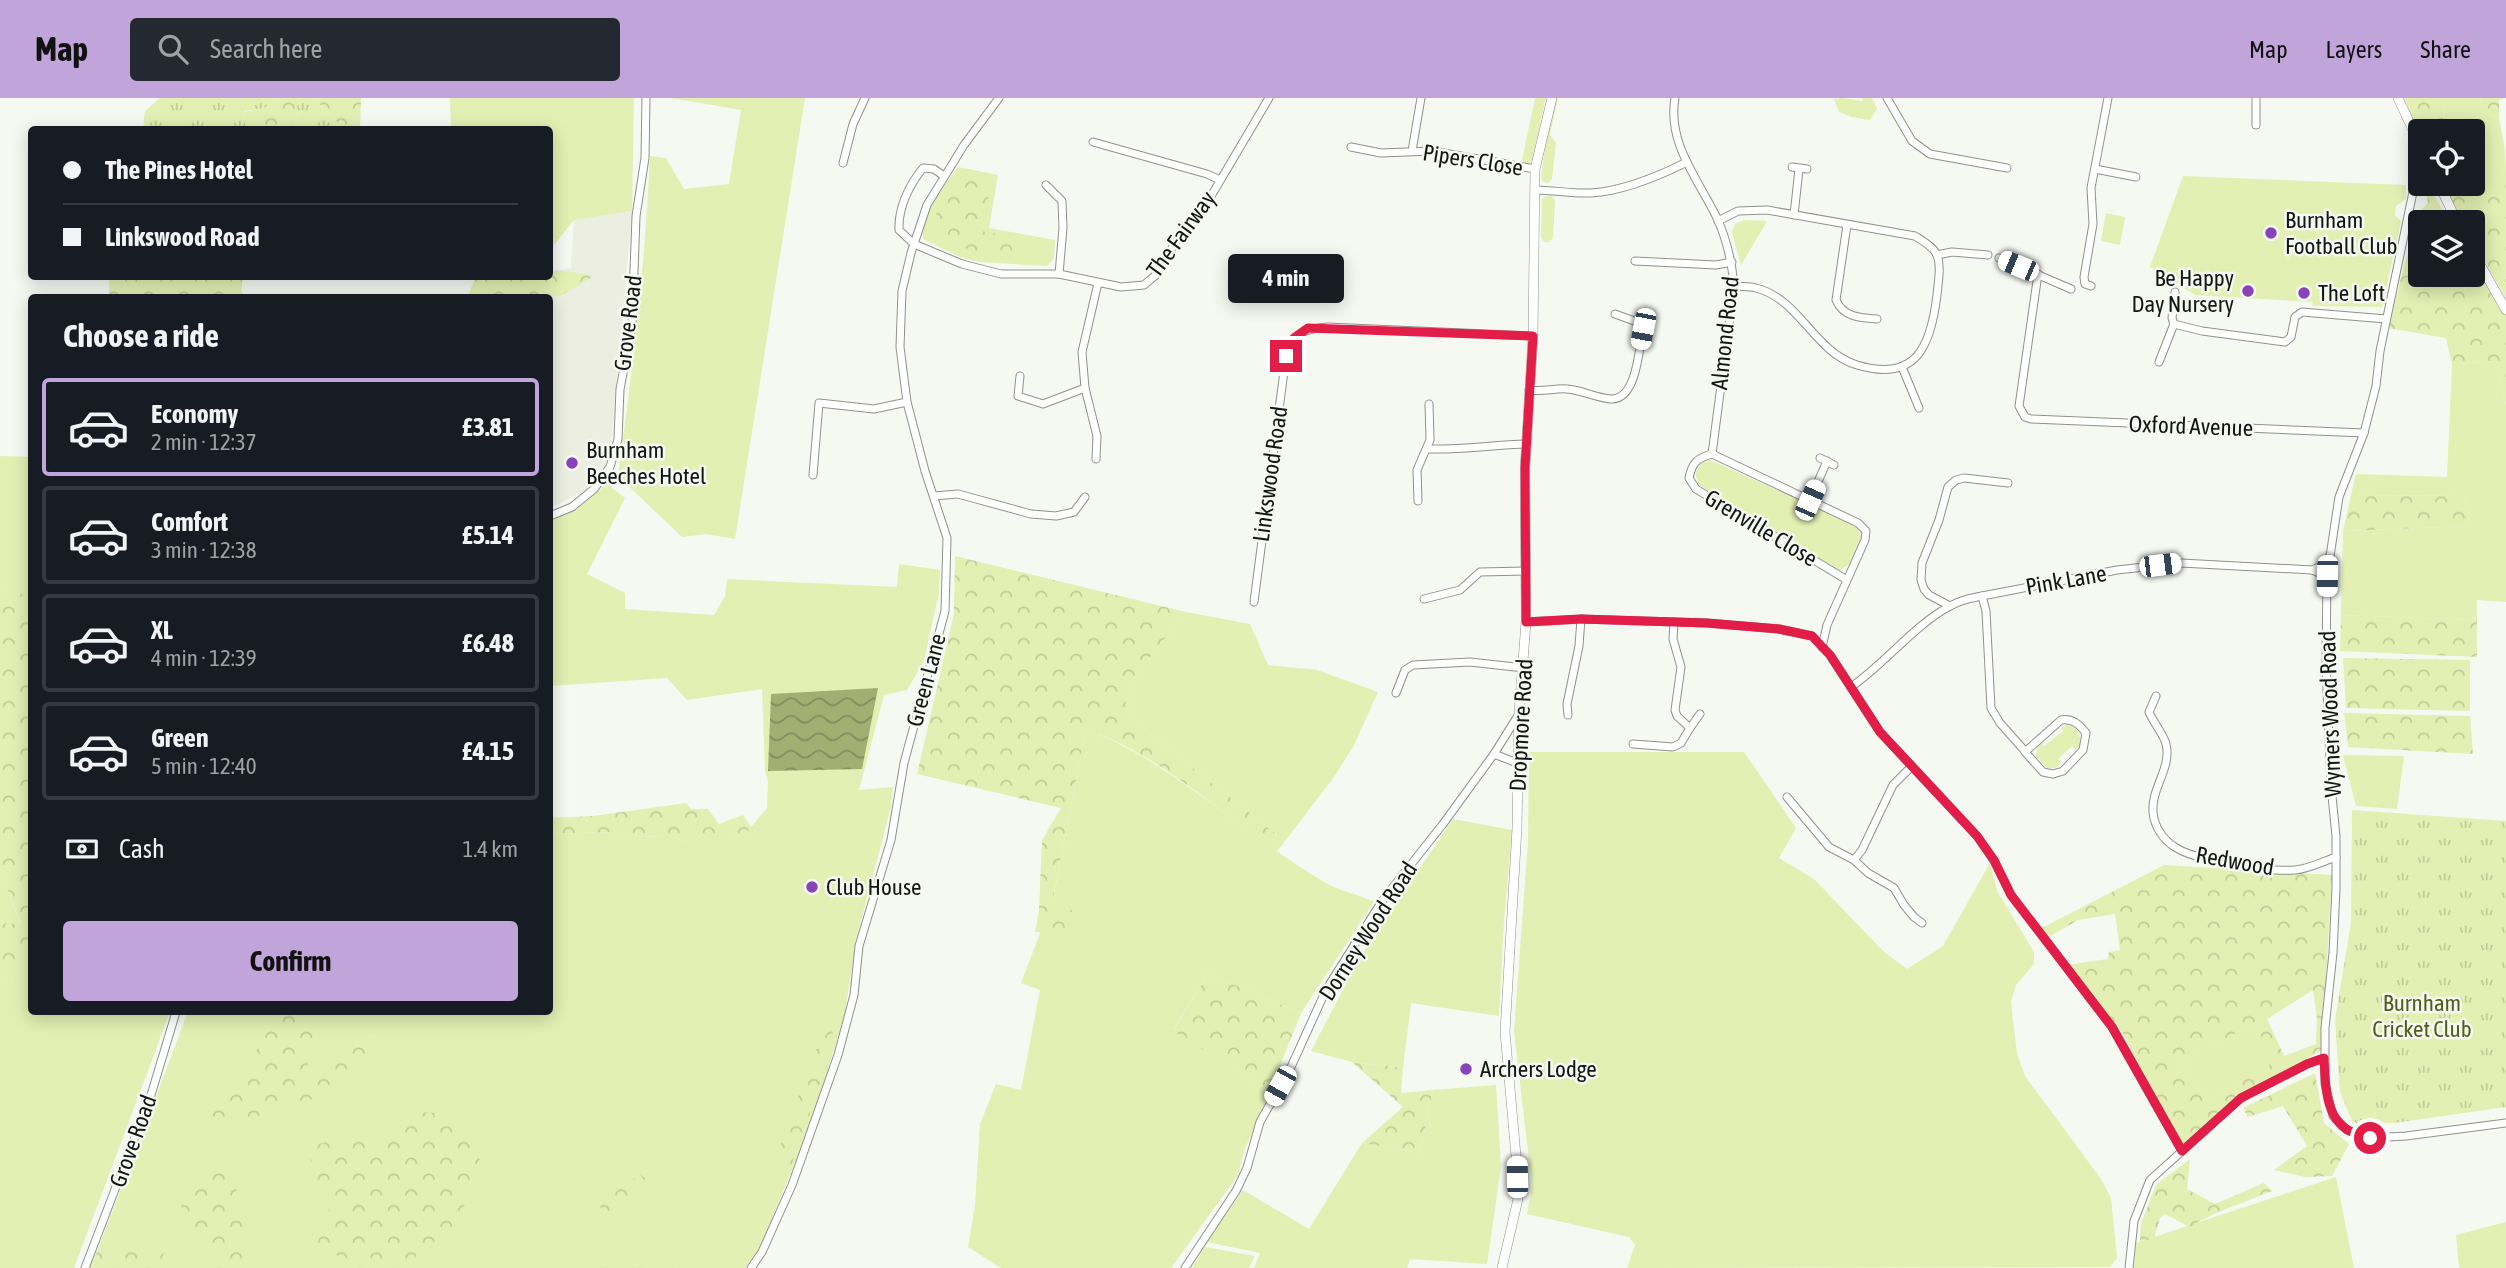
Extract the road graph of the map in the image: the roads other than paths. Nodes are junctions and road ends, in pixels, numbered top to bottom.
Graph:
1 (646, 98) edge
2 (864, 98) edge
3 (999, 98) edge
4 (1269, 98) edge
5 (1421, 98) edge
6 (1552, 98) edge
7 (1675, 98) edge
8 (1887, 98) edge
9 (2108, 98) edge
10 (2256, 98) edge
11 (2398, 98) edge
12 (2408, 119) edge
13 (2256, 125) dead end
14 (1093, 142) dead end
15 (1351, 147) dead end
16 (1412, 151) junction
17 (1687, 162) junction
18 (843, 163) dead end
19 (1800, 168) dead end
20 (2007, 168) dead end
21 (1535, 169) junction
22 (2095, 169) junction
23 (944, 176) junction
24 (2136, 177) dead end
25 (1220, 180) junction
26 (1046, 185) dead end
27 (1535, 190) junction
28 (2412, 196) edge
29 (1794, 215) junction
30 (1718, 221) junction
31 (1847, 225) junction
32 (914, 244) junction
33 (1937, 255) junction
34 (1988, 255) dead end
35 (1999, 258) dead end
36 (1635, 261) dead end
37 (1732, 262) junction
38 (2485, 273) edge
39 (1059, 274) junction
40 (2038, 274) junction
41 (1098, 283) junction
42 (1734, 286) junction
43 (2091, 286) dead end
44 (2071, 289) dead end
45 (2175, 292) dead end
46 (2506, 310) edge
47 (1615, 314) dead end
48 (1877, 319) dead end
49 (2386, 319) junction
50 (2174, 324) junction
51 (1533, 336) junction
52 (2158, 362) dead end
53 (1902, 367) junction
54 (1020, 376) dead end
55 (1085, 388) junction
56 (1529, 390) junction
57 (907, 401) junction
58 (1429, 404) dead end
59 (1919, 408) dead end
60 (2364, 433) junction
61 (1526, 444) junction
62 (1428, 449) junction
63 (1712, 454) junction
64 (1096, 459) dead end
65 (1827, 461) dead end
66 (813, 475) dead end
67 (2007, 483) dead end
68 (934, 496) junction
69 (1085, 497) dead end
70 (1810, 500) junction
71 (1418, 501) dead end
72 (553, 515) edge
73 (2329, 557) junction
74 (2312, 570) junction
75 (1526, 571) junction
76 (2327, 576) junction
77 (1847, 580) junction
78 (1982, 596) junction
79 (1424, 599) dead end
80 (1254, 602) dead end
81 (1950, 606) junction
82 (1581, 619) junction
83 (1526, 622) junction
84 (1674, 622) junction
85 (1827, 625) junction
86 (1812, 636) junction
87 (1822, 648) junction
88 (1524, 668) junction
89 (1851, 687) junction
90 (1396, 693) dead end
91 (2156, 696) dead end
92 (1519, 713) junction
93 (1700, 714) dead end
94 (1569, 715) dead end
95 (1689, 728) junction
96 (1633, 744) dead end
97 (2025, 752) junction
98 (1494, 754) junction
99 (1517, 763) junction
100 (1910, 766) junction
101 (1787, 797) dead end
102 (2336, 857) junction
103 (1854, 860) junction
104 (1922, 923) dead end
105 (175, 1015) edge
106 (2324, 1058) junction
107 (2506, 1123) edge
108 (2182, 1151) junction
109 (85, 1268) edge
110 (751, 1268) edge
111 (1185, 1268) edge
112 (1502, 1268) edge
113 (2129, 1268) edge

1 - 72 street, Grove Road
2 - 18 street
3 - 23 street, Green Lane
4 - 25 street, The Fairway
5 - 16 street, Pipers Close
6 - 21 street, Dropmore Road
7 - 17 street, Almond Road
8 - 20 street
9 - 22 street
10 - 13 street
11 - 12 street
14 - 25 street, The Fairway
15 - 16 street, Pipers Close
16 - 21 street, Pipers Close
17 - 27 street
17 - 30 street, Almond Road
19 - 29 street
21 - 27 street, Dropmore Road
22 - 24 street
22 - 43 street
23 - 32 street, Green Lane
23 - 32 street
25 - 41 street, The Fairway
26 - 39 street
27 - 51 street, Dropmore Road
28 - 49 street, Wymers Wood Road
29 - 30 street
29 - 31 street
30 - 37 street, Almond Road
31 - 33 street
31 - 48 street
32 - 39 street, The Fairway
32 - 57 street, Green Lane
33 - 34 street
33 - 53 street
35 - 40 street
36 - 37 street
37 - 42 street, Almond Road
38 - 46 street
39 - 41 street, The Fairway
40 - 44 street
40 - 60 street, Oxford Avenue
41 - 55 street
42 - 53 street
42 - 63 street, Almond Road
45 - 50 street
47 - 56 street
49 - 50 street
49 - 60 street, Wymers Wood Road
50 - 52 street
51 - 56 street, Dropmore Road
51 - 80 street, Linkswood Road
53 - 59 street
54 - 55 street
55 - 64 street
56 - 61 street, Dropmore Road
57 - 66 street
57 - 68 street, Green Lane
58 - 62 street
60 - 73 street, Wymers Wood Road
61 - 62 street
61 - 75 street, Dropmore Road
62 - 71 street
63 - 70 street, Grenville Close
63 - 77 street, Grenville Close
65 - 70 street
67 - 81 street
68 - 69 street
68 - 110 street, Green Lane
70 - 77 street, Grenville Close
73 - 74 street
73 - 76 street, Wymers Wood Road
74 - 76 street, Pink Lane
74 - 78 street, Pink Lane
75 - 79 street
75 - 83 street, Dropmore Road
76 - 102 street, Wymers Wood Road
77 - 85 street, Grenville Close
78 - 81 street, Pink Lane
78 - 97 street
81 - 89 street, Pink Lane
82 - 83 street
82 - 84 street
82 - 94 street
83 - 88 street, Dropmore Road
84 - 86 street
84 - 95 street
85 - 86 street, Grenville Close
85 - 87 street, Grenville Close
86 - 87 street
87 - 89 street
88 - 90 street
88 - 92 street, Dropmore Road
89 - 100 street
91 - 102 street, Redwood
92 - 98 street, Dorney Wood Road
92 - 99 street, Dropmore Road
93 - 95 street
95 - 96 street
97 - 97 street
98 - 99 street
98 - 111 street, Dorney Wood Road
99 - 112 street, Dropmore Road
100 - 103 street
100 - 108 street
101 - 103 street
102 - 106 street, Wymers Wood Road
103 - 104 street
105 - 109 street, Grove Road
106 - 107 street, Wymers Wood Road
106 - 108 street
108 - 113 street

